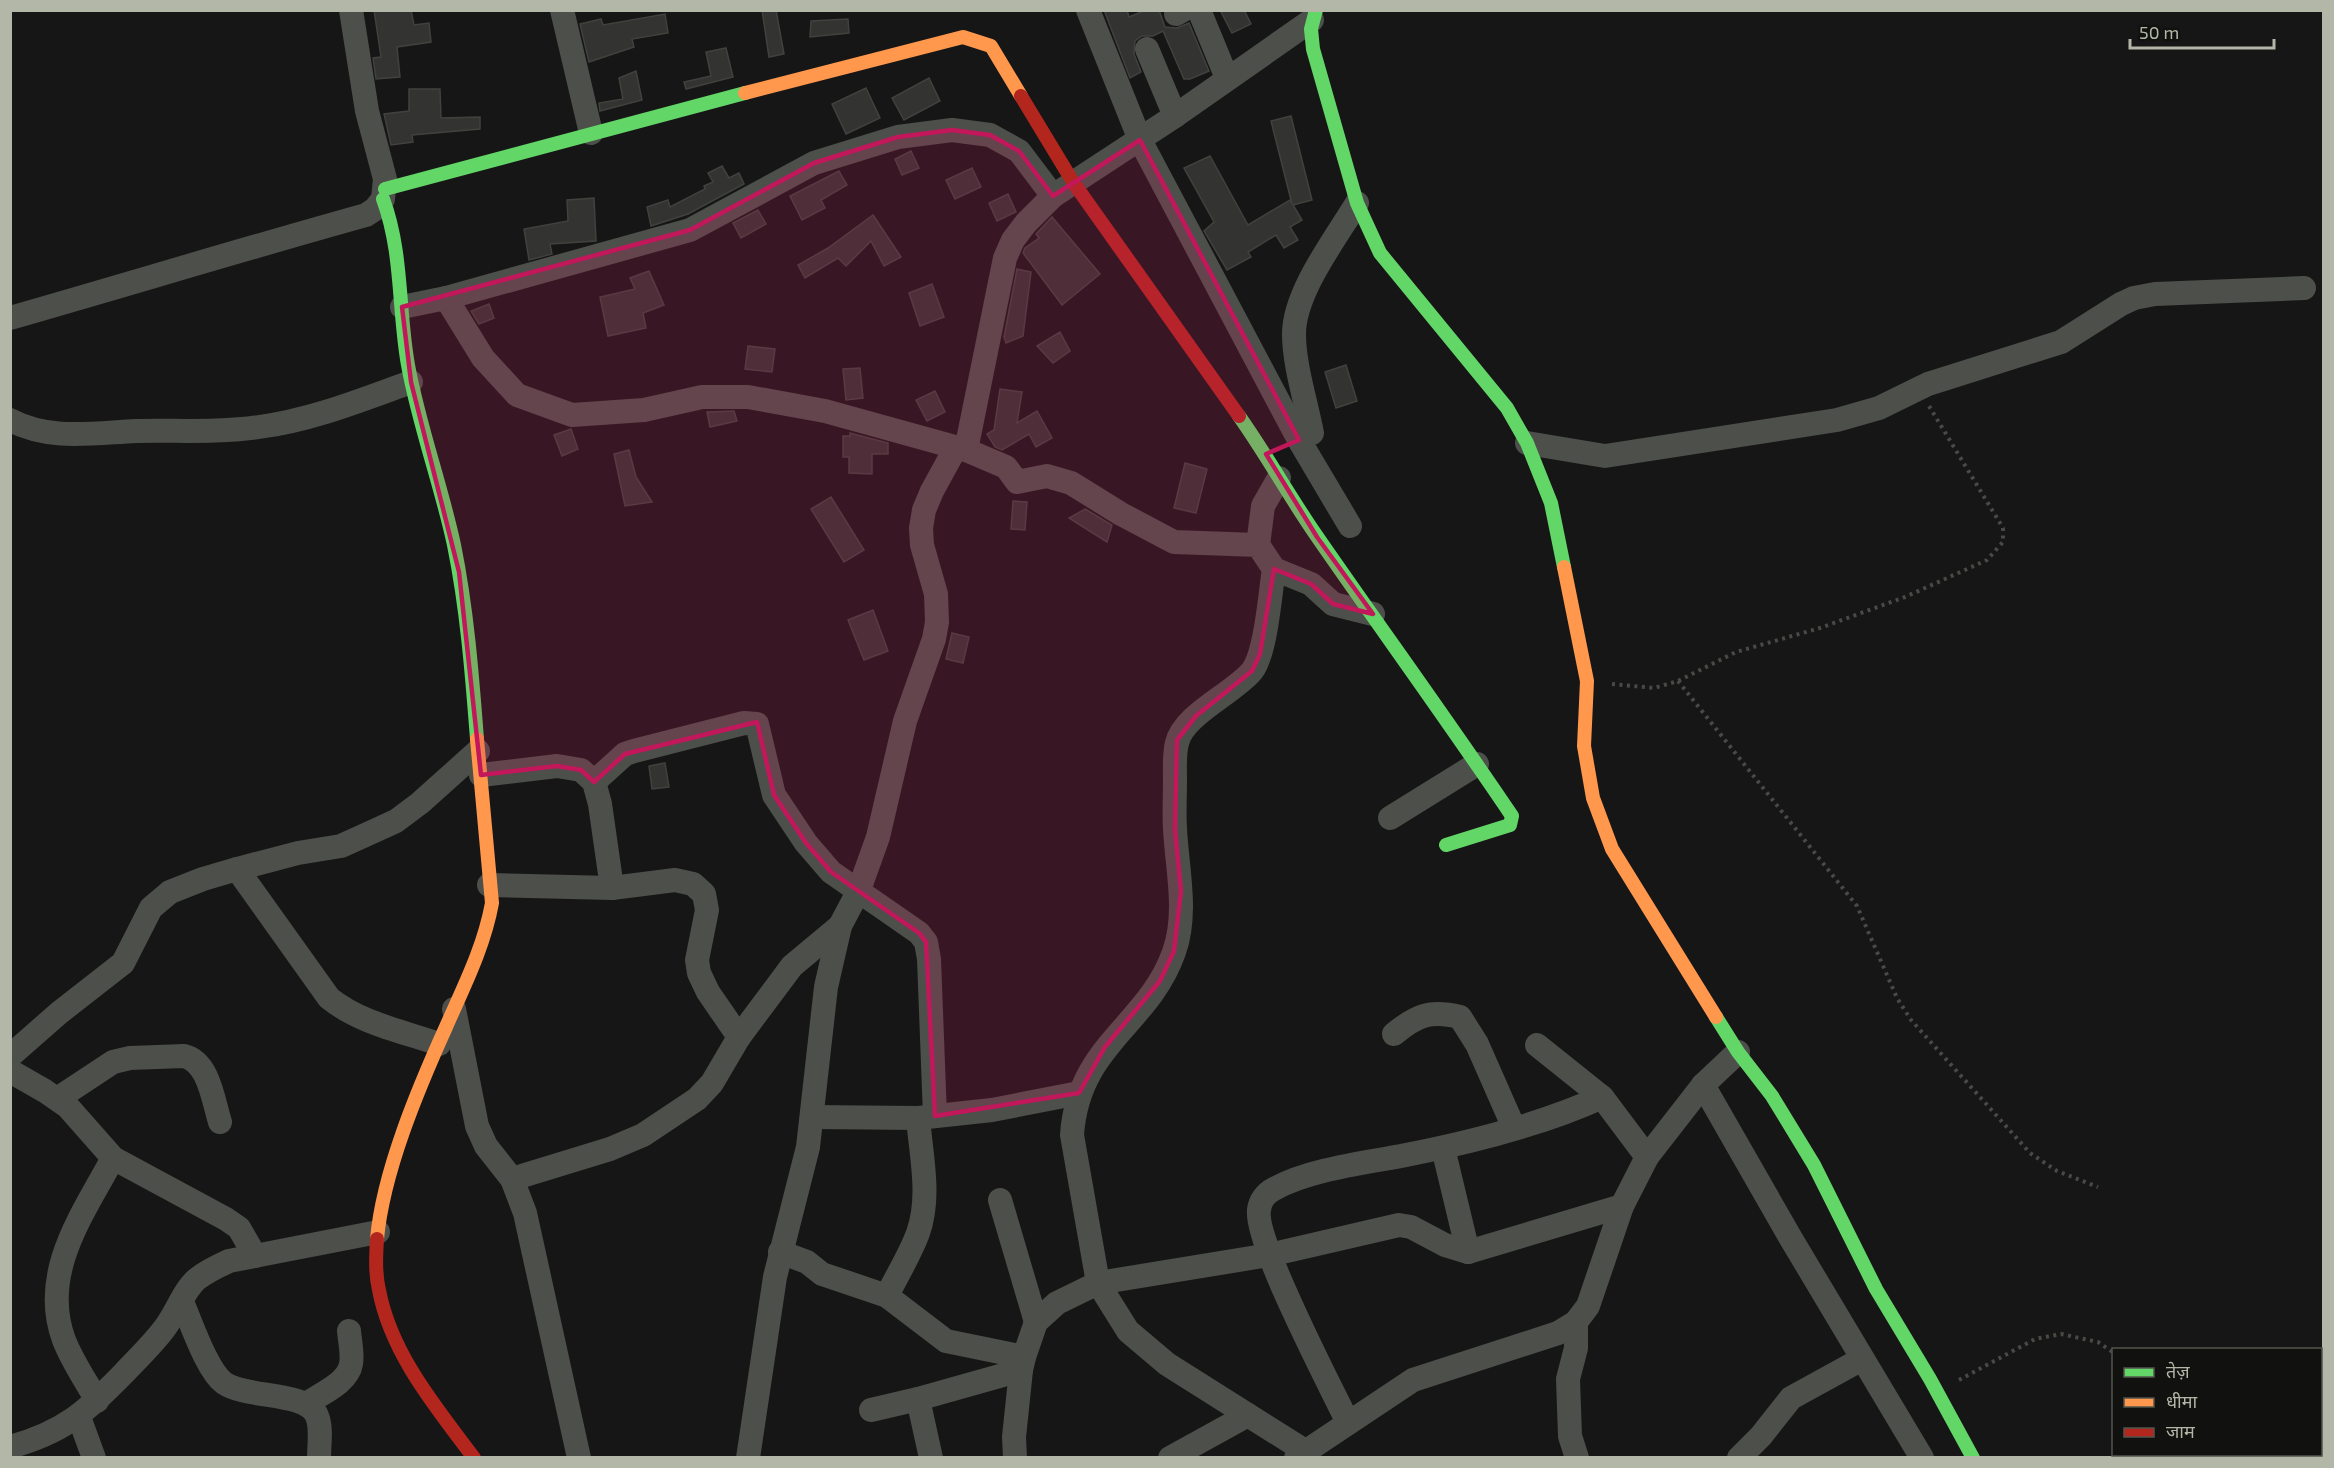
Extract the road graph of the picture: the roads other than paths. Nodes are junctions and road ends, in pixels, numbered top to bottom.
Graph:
1 (351, 10) edge
2 (562, 10) edge
3 (1088, 10) edge
4 (1186, 12) edge
5 (1307, 16) edge
6 (1147, 49) dead end
7 (1227, 78) junction
8 (1175, 116) junction
9 (591, 133) junction
10 (1140, 140) junction
11 (1063, 189) junction
12 (386, 200) junction
13 (1357, 203) junction
14 (2304, 288) dead end
15 (446, 298) junction
16 (402, 307) junction
17 (14, 314) edge
18 (411, 382) junction
19 (10, 420) edge
20 (1305, 437) junction
21 (1527, 443) junction
22 (961, 450) junction
23 (1266, 454) junction
24 (1279, 478) junction
25 (1350, 526) dead end
26 (1258, 545) junction
27 (1274, 569) junction
28 (1373, 614) junction
29 (480, 763) junction
30 (1477, 764) junction
31 (594, 782) junction
32 (1389, 818) dead end
33 (1446, 845) dead end
34 (237, 869) junction
35 (489, 885) junction
36 (612, 888) junction
37 (859, 890) junction
38 (840, 927) junction
39 (454, 1009) junction
40 (1394, 1034) dead end
41 (739, 1037) junction
42 (439, 1044) junction
43 (1537, 1045) dead end
44 (1738, 1052) junction
45 (10, 1056) edge
46 (10, 1071) edge
47 (1703, 1085) junction
48 (1079, 1093) junction
49 (1602, 1097) junction
50 (57, 1098) junction
51 (812, 1117) junction
52 (926, 1117) junction
53 (220, 1122) dead end
54 (1514, 1128) junction
55 (1443, 1148) junction
56 (1647, 1157) junction
57 (113, 1158) junction
58 (512, 1179) junction
59 (1000, 1200) dead end
60 (1622, 1206) junction
61 (378, 1232) junction
62 (780, 1252) junction
63 (1468, 1252) junction
64 (1269, 1255) junction
65 (255, 1256) junction
66 (1098, 1283) junction
67 (887, 1296) junction
68 (182, 1302) junction
69 (1036, 1322) junction
70 (1576, 1322) junction
71 (349, 1331) dead end
72 (1862, 1359) junction
73 (1023, 1364) junction
74 (918, 1399) junction
75 (306, 1404) junction
76 (88, 1409) junction
77 (871, 1410) dead end
78 (1248, 1415) junction
79 (1348, 1423) junction
80 (10, 1447) edge
81 (1301, 1454) edge
82 (94, 1458) edge
83 (320, 1458) edge
84 (474, 1458) edge
85 (579, 1458) edge
86 (748, 1458) edge
87 (931, 1458) edge
88 (1015, 1458) edge
89 (1170, 1458) edge
90 (1577, 1458) edge
91 (1739, 1458) edge
92 (1922, 1458) edge
93 (1973, 1458) edge

1 - 12 street
2 - 9 street
3 - 10 street
4 - 7 street
5 - 7 street
5 - 13 street
6 - 8 street
7 - 8 street
8 - 10 street
9 - 11 street
9 - 12 street
10 - 11 street
10 - 20 street
11 - 15 street
11 - 22 street
11 - 23 street
12 - 16 street
12 - 17 street
13 - 20 street
13 - 21 street
14 - 21 street
15 - 16 street
15 - 22 street
16 - 18 street
18 - 19 street
18 - 29 street
20 - 23 street
20 - 25 street
21 - 44 street
22 - 26 street
22 - 37 street
23 - 24 street
24 - 26 street
24 - 28 street
26 - 27 street
27 - 28 street
27 - 48 street
28 - 30 street
29 - 31 street
29 - 34 street
29 - 35 street
30 - 32 street
30 - 33 street
31 - 36 street
31 - 37 street
34 - 42 street
34 - 45 street
35 - 36 street
35 - 39 street
36 - 41 street
37 - 38 street
37 - 52 street
38 - 41 street
38 - 51 street
39 - 42 street
39 - 58 street
40 - 54 street
41 - 58 street
42 - 61 street
43 - 49 street
44 - 47 street
44 - 93 street
46 - 50 street
47 - 56 street
47 - 72 street
48 - 52 street
48 - 66 street
49 - 54 street
49 - 56 street
50 - 53 street
50 - 57 street
51 - 52 street
51 - 62 street
52 - 67 street
54 - 55 street
55 - 63 street
55 - 64 street
56 - 60 street
57 - 65 street
57 - 76 street
58 - 85 street
59 - 69 street
60 - 63 street
60 - 70 street
61 - 65 street
61 - 84 street
62 - 67 street
62 - 86 street
63 - 64 street
64 - 66 street
64 - 79 street
65 - 68 street
66 - 69 street
66 - 78 street
67 - 73 street
68 - 75 street
68 - 76 street
69 - 73 street
70 - 79 street
70 - 90 street
71 - 75 street
72 - 91 street
72 - 92 street
73 - 74 street
73 - 88 street
74 - 77 street
74 - 87 street
75 - 83 street
76 - 80 street
76 - 82 street
78 - 81 street
78 - 89 street
79 - 81 street

